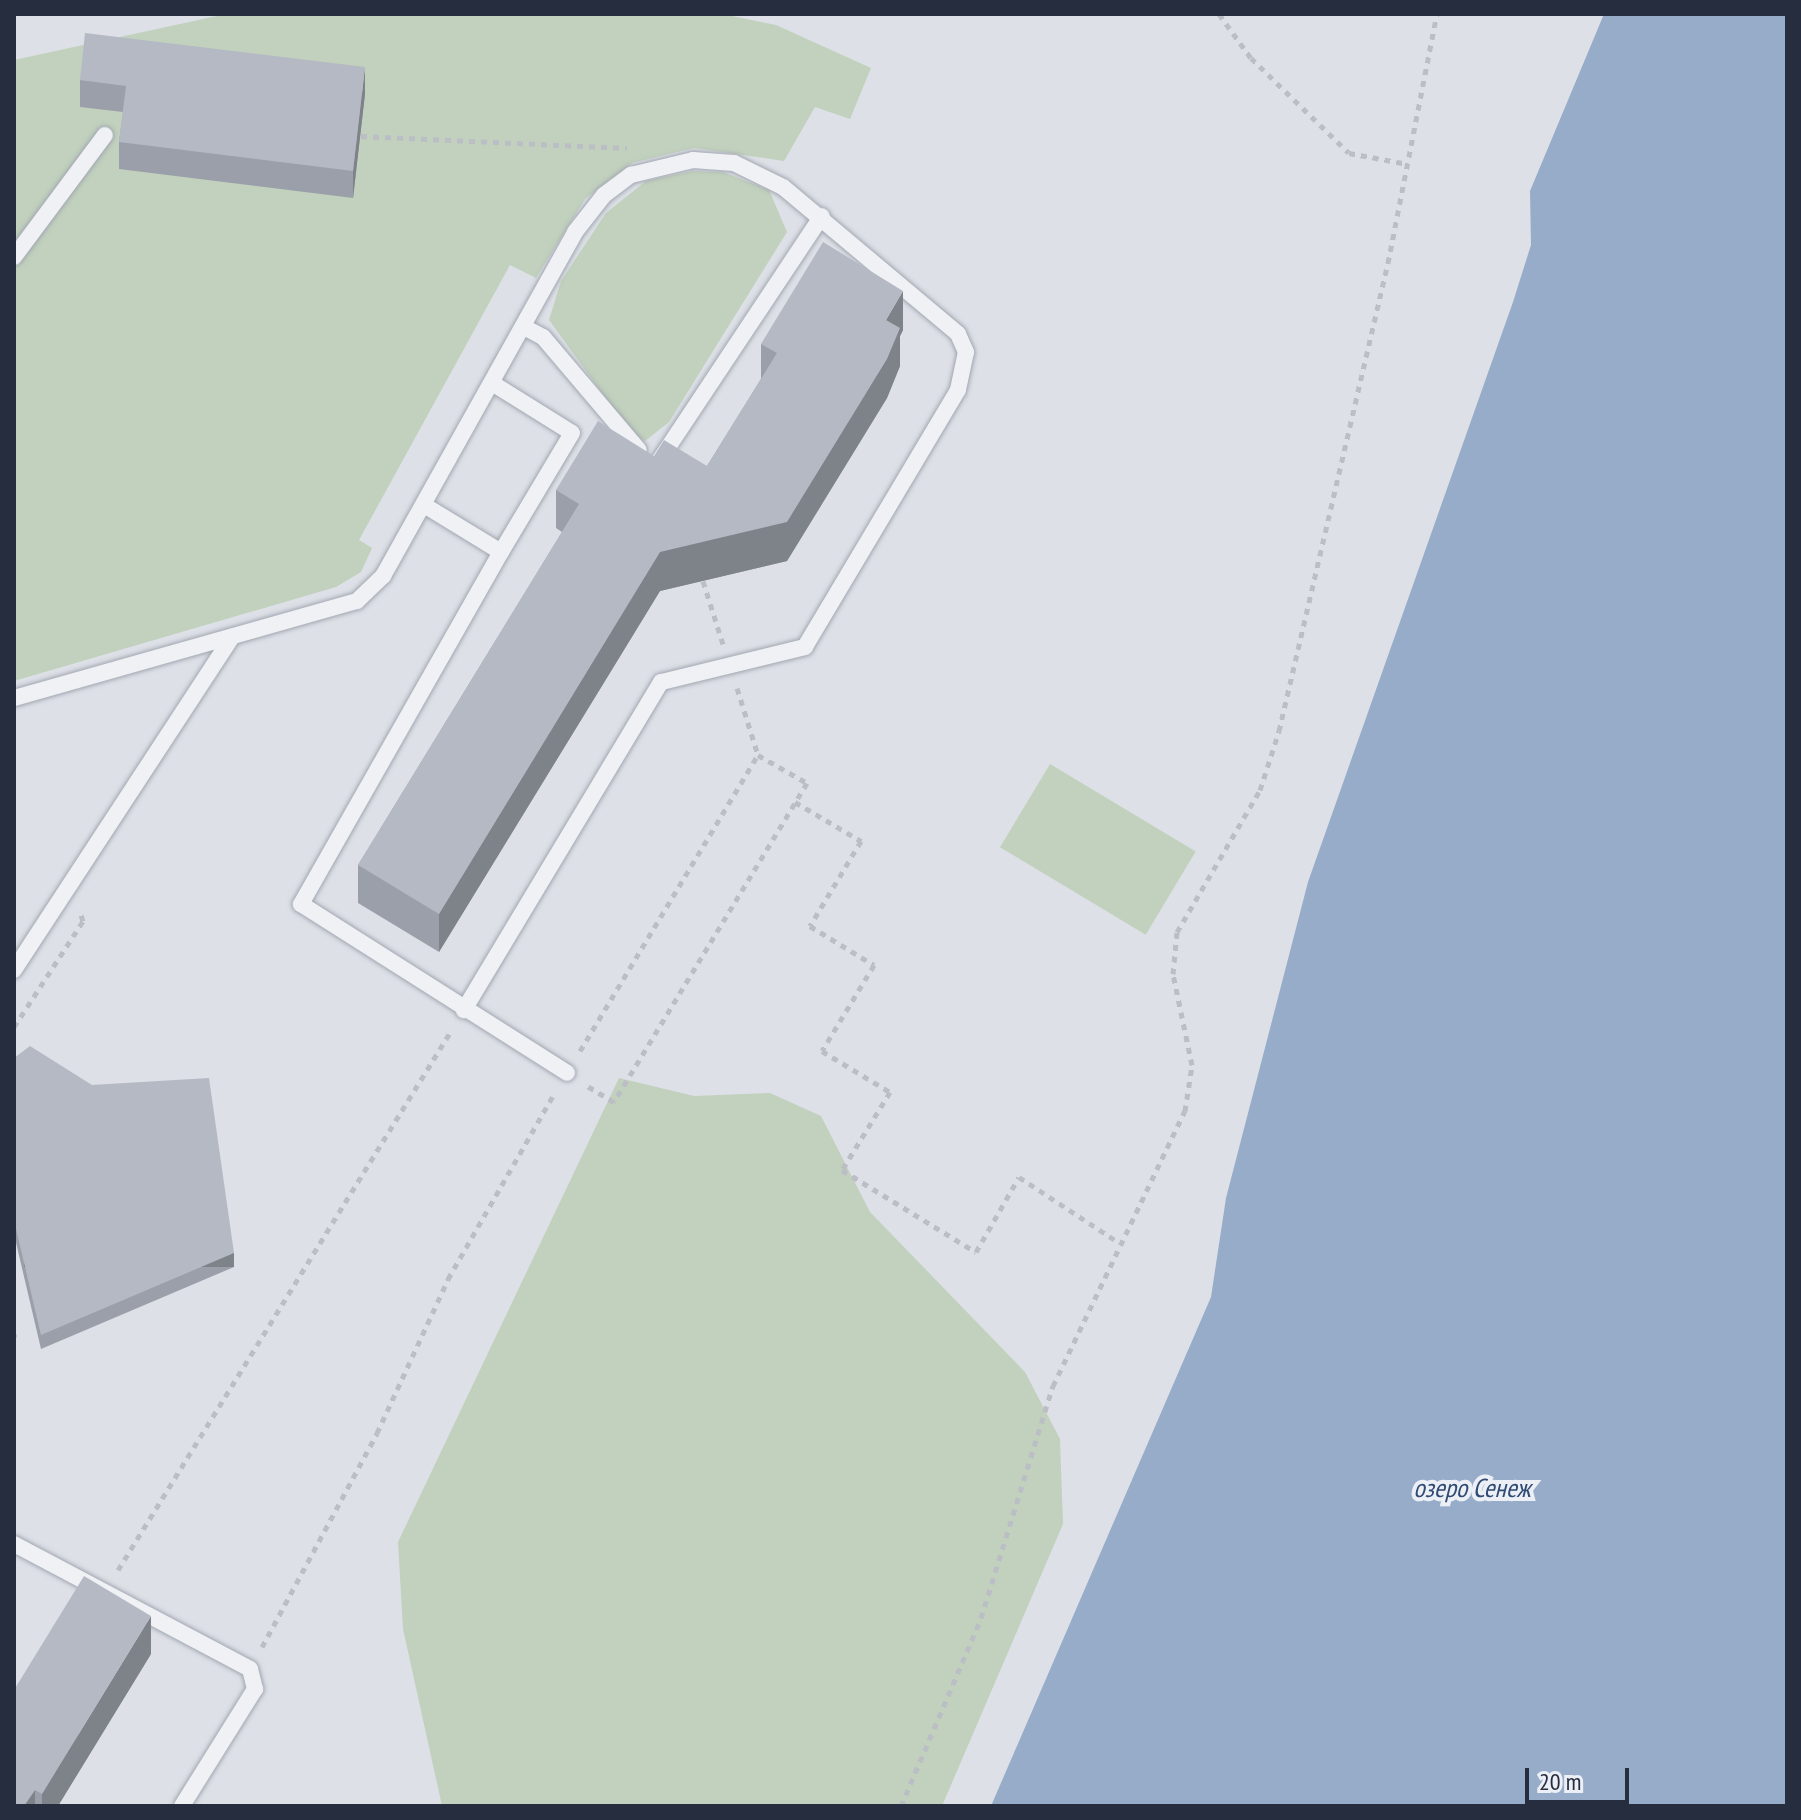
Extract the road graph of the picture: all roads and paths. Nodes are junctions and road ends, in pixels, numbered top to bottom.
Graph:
1 (1219, 14) edge
2 (1437, 14) edge
3 (105, 135) dead end
4 (361, 136) edge
5 (672, 162) junction
6 (1408, 164) junction
7 (822, 216) junction
8 (14, 257) edge
9 (524, 327) junction
10 (492, 383) junction
11 (424, 505) junction
12 (501, 552) junction
13 (703, 581) edge
14 (232, 637) junction
15 (730, 665) junction
16 (14, 698) edge
17 (758, 755) junction
18 (795, 802) junction
19 (14, 970) edge
20 (464, 1010) junction
21 (567, 1073) junction
22 (1119, 1243) junction
23 (14, 1544) edge
24 (105, 1591) junction
25 (250, 1669) junction
26 (182, 1806) edge
27 (901, 1806) edge

1 - 6 path
2 - 6 path
3 - 8 lane
4 - 5 path
5 - 7 lane
5 - 9 lane
6 - 22 path
7 - 9 lane
7 - 15 lane
9 - 10 lane
10 - 11 lane
10 - 12 lane
11 - 12 lane
11 - 14 lane
12 - 20 lane
13 - 15 path
14 - 16 lane
14 - 19 lane
15 - 17 path
15 - 20 lane
17 - 18 path
17 - 21 path
18 - 21 path
18 - 22 path
20 - 21 lane
20 - 24 path
21 - 25 path
22 - 27 path
23 - 24 lane
24 - 25 lane
25 - 26 lane

